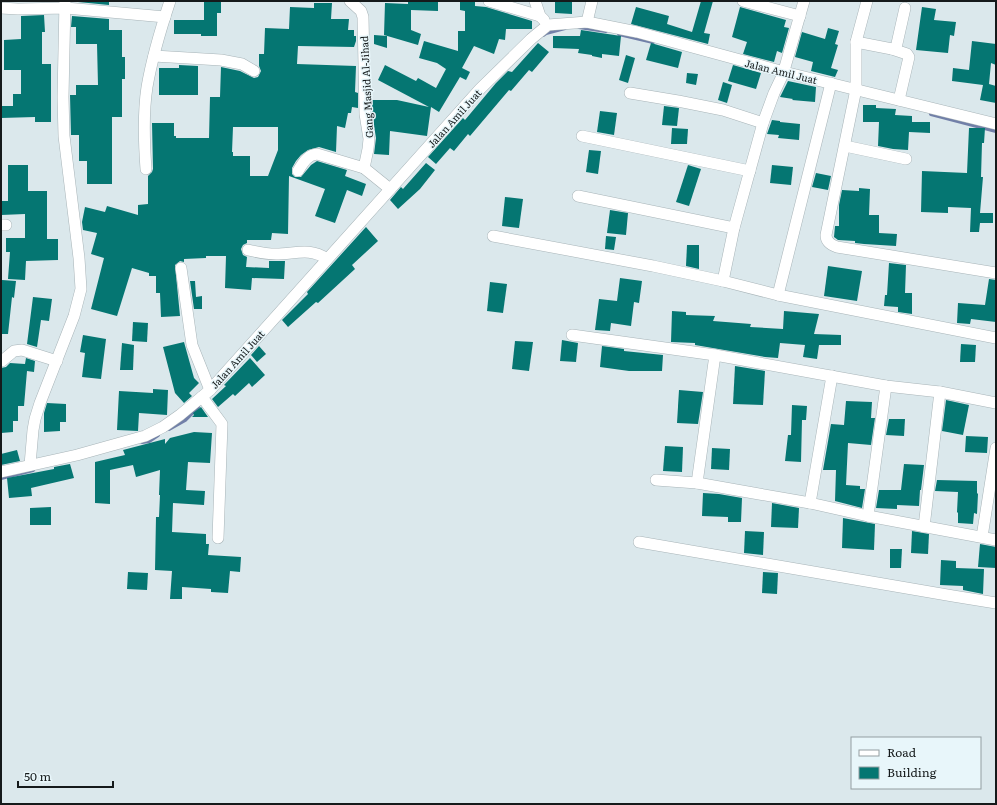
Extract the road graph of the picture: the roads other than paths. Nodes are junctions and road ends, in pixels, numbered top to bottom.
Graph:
1 (170, 1) edge
2 (350, 1) edge
3 (489, 1) edge
4 (535, 1) edge
5 (592, 1) edge
6 (743, 1) edge
7 (804, 1) edge
8 (867, 1) edge
9 (66, 5) edge
10 (1, 8) edge
11 (905, 8) dead end
12 (540, 16) junction
13 (800, 16) junction
14 (165, 17) junction
15 (587, 22) junction
16 (548, 25) junction
17 (856, 42) junction
18 (892, 49) junction
19 (154, 56) junction
20 (254, 71) dead end
21 (783, 74) junction
22 (831, 86) junction
23 (630, 93) dead end
24 (855, 93) junction
25 (899, 100) junction
26 (763, 123) junction
27 (996, 124) edge
28 (582, 136) dead end
29 (845, 146) junction
30 (906, 159) dead end
31 (364, 168) junction
32 (146, 169) dead end
33 (298, 171) dead end
34 (750, 171) junction
35 (390, 189) junction
36 (578, 196) dead end
37 (734, 228) junction
38 (493, 236) dead end
39 (248, 250) dead end
40 (327, 259) junction
41 (181, 268) dead end
42 (996, 273) edge
43 (723, 280) junction
44 (778, 295) junction
45 (572, 335) dead end
46 (996, 338) edge
47 (715, 355) junction
48 (2, 361) dead end
49 (57, 361) junction
50 (832, 376) junction
51 (886, 386) junction
52 (940, 392) junction
53 (206, 393) junction
54 (996, 403) edge
55 (996, 448) edge
56 (30, 465) junction
57 (1, 472) edge
58 (656, 480) dead end
59 (697, 483) junction
60 (810, 503) junction
61 (868, 516) junction
62 (924, 527) junction
63 (982, 537) junction
64 (218, 538) dead end
65 (996, 540) edge
66 (639, 542) dead end
67 (996, 603) edge

1 - 14 street
2 - 31 street, Gang Masjid Al-Jihad
3 - 12 street
4 - 12 street
5 - 15 street
6 - 13 street
7 - 13 street
8 - 17 street
9 - 10 street
9 - 14 street
9 - 49 street
11 - 18 street
12 - 16 street
13 - 21 street
14 - 19 street
15 - 16 street, Jalan Amil Juat
15 - 21 street, Jalan Amil Juat
16 - 35 street, Jalan Amil Juat
17 - 18 street
17 - 24 street
18 - 25 street
19 - 20 street
19 - 32 street
21 - 22 street, Jalan Amil Juat
21 - 26 street
22 - 24 street, Jalan Amil Juat
22 - 44 street
23 - 26 street
24 - 25 street, Jalan Amil Juat
24 - 29 street
25 - 27 street, Jalan Amil Juat
26 - 34 street
28 - 34 street
29 - 30 street
29 - 42 street
31 - 33 street
31 - 35 street
34 - 37 street
35 - 40 street, Jalan Amil Juat
36 - 37 street
37 - 43 street
38 - 43 street
39 - 40 street
40 - 53 street, Jalan Amil Juat
41 - 53 street
43 - 44 street
44 - 46 street
45 - 47 street
47 - 50 street
47 - 59 street
48 - 49 street
49 - 56 street
50 - 51 street
50 - 60 street
51 - 52 street
51 - 61 street
52 - 54 street
52 - 62 street
53 - 56 street, Jalan Amil Juat
53 - 64 street
55 - 63 street
56 - 57 street, Jalan Amil Juat
58 - 59 street
59 - 60 street
60 - 61 street
61 - 62 street
62 - 63 street
63 - 65 street
66 - 67 street

